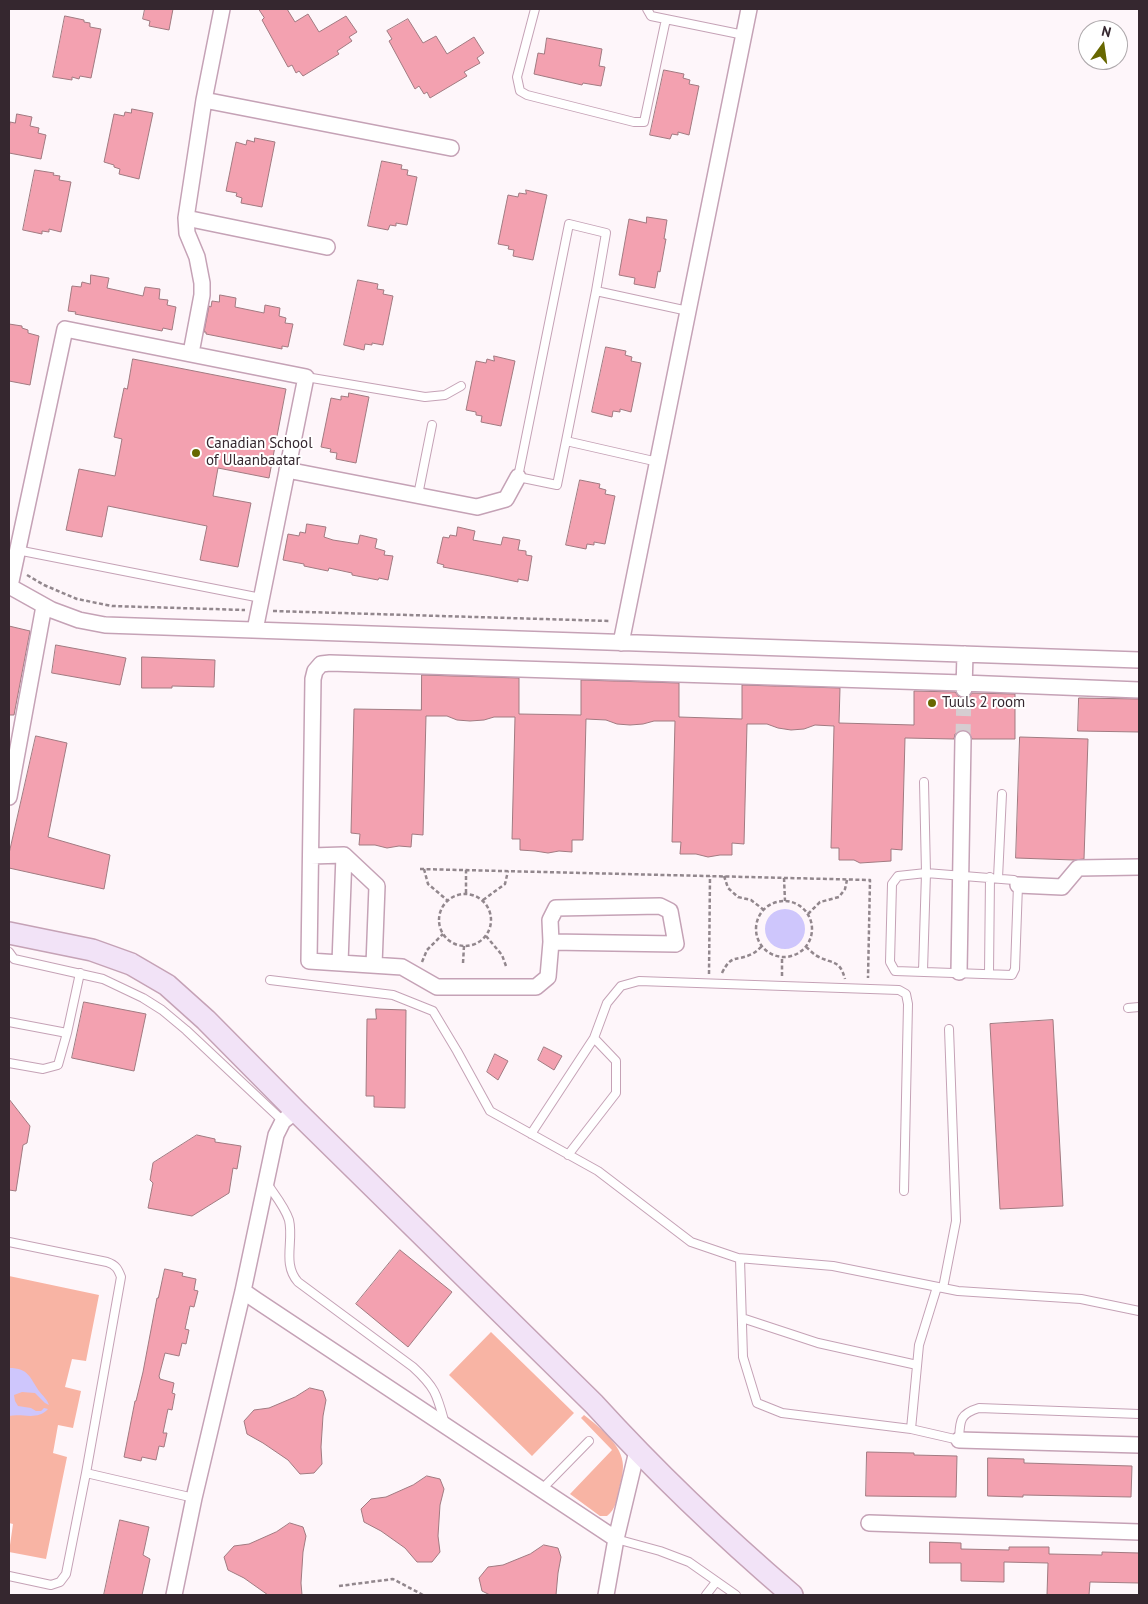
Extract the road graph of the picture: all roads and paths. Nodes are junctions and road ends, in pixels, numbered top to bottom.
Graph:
1 (222, 9) edge
2 (535, 9) edge
3 (647, 9) edge
4 (749, 9) edge
5 (666, 19) junction
6 (744, 35) junction
7 (204, 100) junction
8 (451, 148) dead end
9 (186, 218) junction
10 (328, 247) dead end
11 (596, 292) junction
12 (688, 311) junction
13 (191, 354) junction
14 (306, 377) junction
15 (461, 386) dead end
16 (432, 425) dead end
17 (566, 441) junction
18 (658, 462) junction
19 (288, 470) junction
20 (518, 477) junction
21 (418, 495) junction
22 (18, 550) junction
23 (14, 567) junction
24 (9, 586) edge
25 (260, 604) junction
26 (44, 606) junction
27 (626, 622) junction
28 (255, 630) junction
29 (621, 642) junction
30 (965, 654) junction
31 (1139, 660) edge
32 (964, 686) junction
33 (1139, 690) edge
34 (963, 739) tunnel mouth
35 (924, 782) dead end
36 (1002, 794) dead end
37 (9, 797) edge
38 (344, 855) junction
39 (311, 856) junction
40 (1139, 867) edge
41 (420, 869) dead end
42 (424, 869) junction
43 (466, 870) junction
44 (508, 871) junction
45 (926, 873) junction
46 (960, 874) junction
47 (710, 876) junction
48 (724, 876) junction
49 (784, 878) junction
50 (994, 878) junction
51 (847, 880) junction
52 (1018, 885) junction
53 (466, 893) junction
54 (447, 900) junction
55 (483, 900) junction
56 (785, 901) junction
57 (764, 910) junction
58 (808, 914) junction
59 (443, 934) junction
60 (10, 936) edge
61 (486, 936) junction
62 (551, 942) junction
63 (464, 946) junction
64 (762, 946) junction
65 (806, 947) junction
66 (782, 957) junction
67 (422, 962) dead end
68 (340, 963) junction
69 (463, 963) dead end
70 (374, 965) junction
71 (506, 966) dead end
72 (923, 972) junction
73 (958, 972) junction
74 (80, 973) junction
75 (989, 973) junction
76 (715, 976) dead end
77 (720, 976) dead end
78 (782, 978) dead end
79 (270, 980) dead end
80 (853, 980) dead end
81 (868, 980) dead end
82 (1139, 1007) edge
83 (1128, 1008) dead end
84 (9, 1022) edge
85 (949, 1029) dead end
86 (67, 1033) junction
87 (594, 1038) junction
88 (9, 1063) edge
89 (290, 1116) junction
90 (531, 1134) junction
91 (568, 1155) junction
92 (265, 1181) junction
93 (904, 1191) dead end
94 (9, 1242) edge
95 (740, 1258) junction
96 (940, 1287) junction
97 (243, 1290) junction
98 (1139, 1311) edge
99 (742, 1318) junction
100 (917, 1365) junction
101 (1139, 1414) edge
102 (446, 1427) junction
103 (911, 1429) junction
104 (959, 1440) junction
105 (589, 1441) dead end
106 (1139, 1445) edge
107 (637, 1452) junction
108 (86, 1473) junction
109 (541, 1490) junction
110 (194, 1498) junction
111 (869, 1523) dead end
112 (1139, 1532) edge
113 (616, 1539) junction
114 (9, 1576) edge
115 (610, 1578) junction
116 (716, 1582) junction
117 (339, 1586) dead end
118 (174, 1595) edge
119 (423, 1595) edge
120 (606, 1595) edge
121 (616, 1595) edge
122 (706, 1595) edge
123 (736, 1595) edge
124 (792, 1595) edge

1 - 7 street
2 - 5 lane
3 - 5 lane
4 - 6 street
5 - 6 lane
6 - 12 street
7 - 8 street
7 - 9 street
9 - 10 street
9 - 13 street
11 - 12 lane
11 - 17 lane
11 - 20 lane
12 - 18 street
13 - 14 street
13 - 22 street
14 - 15 lane
14 - 19 street
16 - 21 lane
17 - 18 lane
17 - 20 lane
18 - 27 street
19 - 21 street
19 - 25 street
20 - 21 street
22 - 23 street
22 - 25 lane
23 - 24 street
23 - 25 path
24 - 26 street
25 - 27 path
25 - 28 street
26 - 28 street
26 - 37 street
27 - 29 street
28 - 29 street
29 - 30 street
30 - 31 street
30 - 32 street
32 - 33 street
32 - 39 street
34 - 46 street
35 - 45 lane
36 - 50 lane
38 - 39 street
38 - 68 street
38 - 70 street
39 - 68 street
40 - 52 street
41 - 42 path
42 - 43 path
42 - 54 path
43 - 44 path
43 - 53 path
44 - 47 path
44 - 55 path
45 - 46 lane
45 - 72 lane
45 - 72 lane
46 - 50 lane
46 - 73 street
47 - 48 path
47 - 76 path
48 - 49 path
48 - 57 path
49 - 51 path
49 - 56 path
50 - 52 lane
50 - 75 lane
51 - 58 path
51 - 81 path
52 - 75 lane
53 - 54 path
53 - 55 path
54 - 59 path
55 - 61 path
56 - 57 path
56 - 58 path
57 - 64 path
58 - 65 path
59 - 63 path
59 - 67 path
60 - 74 lane
60 - 89 street
61 - 63 path
61 - 71 path
62 - 62 street
62 - 70 street
63 - 69 path
64 - 66 path
64 - 77 path
65 - 66 path
65 - 80 path
66 - 78 path
68 - 70 street
72 - 73 lane
73 - 75 lane
74 - 86 lane
74 - 89 lane
79 - 90 lane
82 - 83 lane
84 - 86 lane
85 - 96 lane
86 - 88 lane
87 - 90 lane
87 - 91 lane
87 - 93 lane
89 - 92 street
89 - 107 street
90 - 91 lane
91 - 95 lane
92 - 97 street
92 - 102 lane
94 - 108 lane
95 - 96 lane
95 - 99 lane
96 - 98 lane
96 - 100 lane
97 - 102 street
97 - 110 street
99 - 100 lane
99 - 103 lane
100 - 103 lane
101 - 104 lane
102 - 109 street
103 - 104 lane
104 - 106 street
105 - 109 lane
107 - 113 street
107 - 124 street
108 - 110 lane
108 - 114 lane
109 - 113 street
110 - 118 street
111 - 112 street
113 - 115 street
113 - 116 lane
115 - 120 street
115 - 121 street
116 - 122 lane
116 - 123 lane
117 - 119 path

